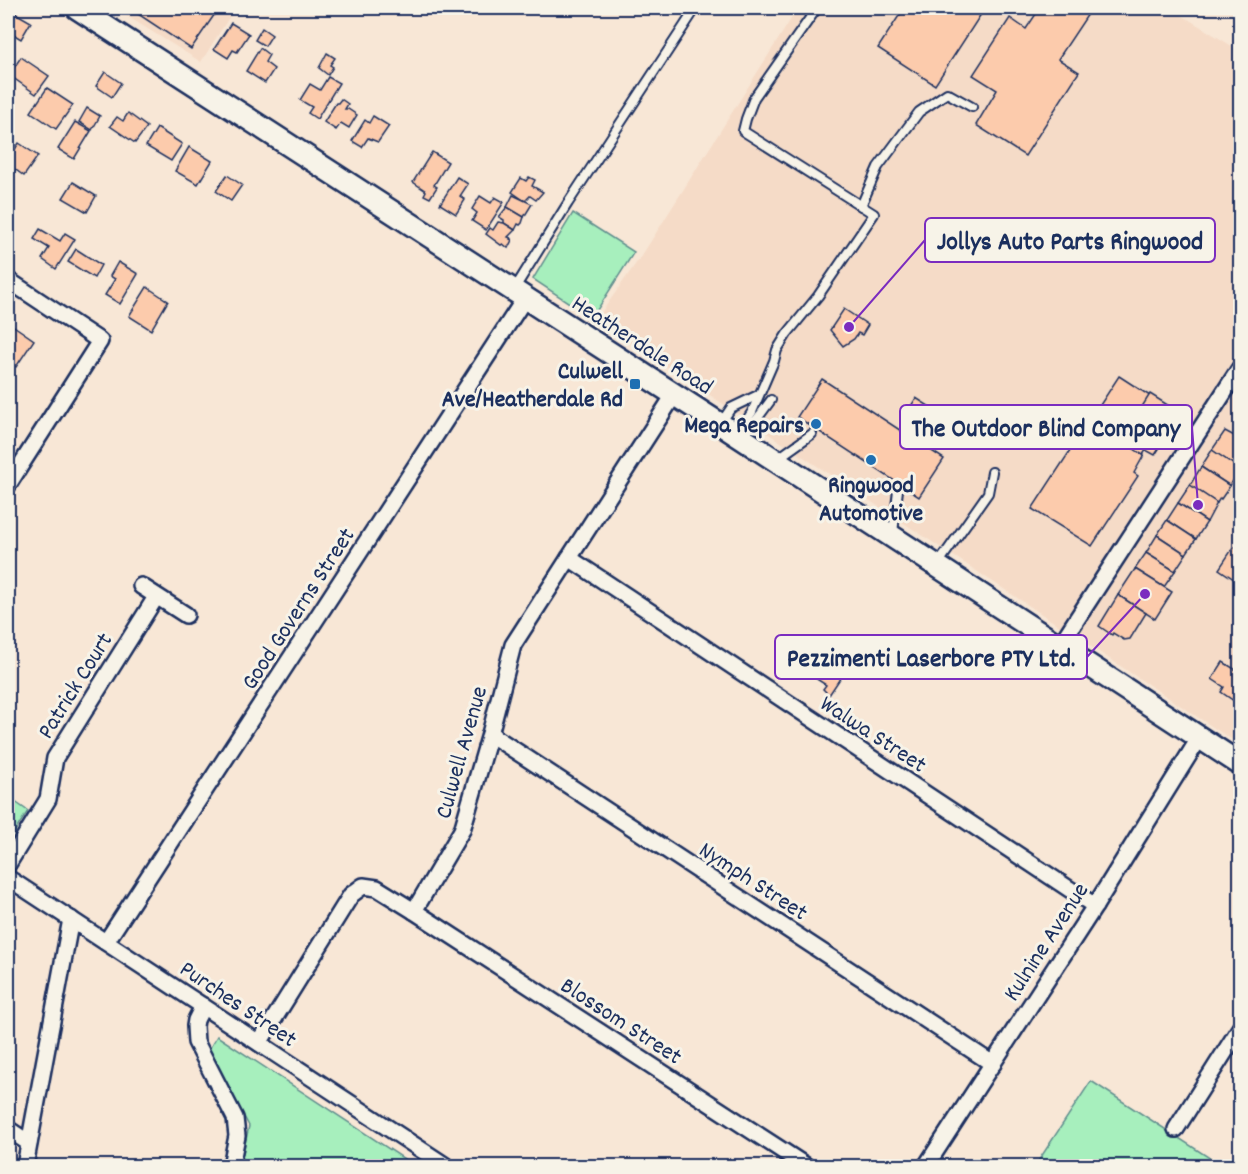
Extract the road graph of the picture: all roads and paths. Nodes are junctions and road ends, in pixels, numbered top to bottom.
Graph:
1 (77, 8) edge
2 (696, 8) edge
3 (817, 8) edge
4 (972, 107) dead end
5 (861, 206) junction
6 (8, 280) edge
7 (519, 294) junction
8 (1240, 368) edge
9 (759, 394) junction
10 (674, 395) junction
11 (771, 400) dead end
12 (733, 433) junction
13 (812, 434) dead end
14 (775, 460) junction
15 (993, 472) dead end
16 (8, 485) edge
17 (898, 490) dead end
18 (892, 536) junction
19 (569, 558) junction
20 (937, 566) junction
21 (141, 586) dead end
22 (156, 597) junction
23 (186, 615) dead end
24 (1060, 645) junction
25 (490, 734) junction
26 (1200, 737) junction
27 (1240, 764) edge
28 (8, 864) edge
29 (8, 878) edge
30 (1095, 906) junction
31 (414, 911) junction
32 (71, 919) junction
33 (106, 942) junction
34 (203, 1006) junction
35 (1240, 1028) edge
36 (259, 1043) junction
37 (993, 1064) junction
38 (8, 1129) edge
39 (1176, 1129) dead end
40 (28, 1143) junction
41 (25, 1167) edge
42 (231, 1167) edge
43 (446, 1167) edge
44 (806, 1167) edge
45 (926, 1167) edge

1 - 7 main road, Heatherdale Road
2 - 7 lane
3 - 5 lane
4 - 5 lane
5 - 9 lane
6 - 16 street
7 - 10 main road, Heatherdale Road
7 - 33 street, Good Governs Street
8 - 24 street
9 - 12 lane
9 - 12 lane
10 - 12 main road, Heatherdale Road
10 - 19 street, Culwell Avenue
11 - 12 lane
12 - 14 main road, Heatherdale Road
13 - 14 lane
14 - 18 main road, Heatherdale Road
15 - 20 lane
17 - 18 lane
18 - 20 main road, Heatherdale Road
19 - 25 street, Culwell Avenue
19 - 30 street, Walwa Street
20 - 24 main road, Heatherdale Road
21 - 22 street
22 - 23 street
22 - 28 street, Patrick Court
24 - 26 main road, Heatherdale Road
25 - 31 street, Culwell Avenue
25 - 37 street, Nymph Street
26 - 27 main road, Heatherdale Road
26 - 30 street, Kulnine Avenue
29 - 32 street, Purches Street
30 - 37 street, Kulnine Avenue
31 - 36 street
31 - 44 street, Blossom Street
32 - 33 street, Purches Street
32 - 40 street
33 - 34 street, Purches Street
34 - 36 street, Purches Street
34 - 42 street
35 - 39 street
36 - 43 street, Purches Street
37 - 45 street, Kulnine Avenue
38 - 40 street
40 - 41 street

